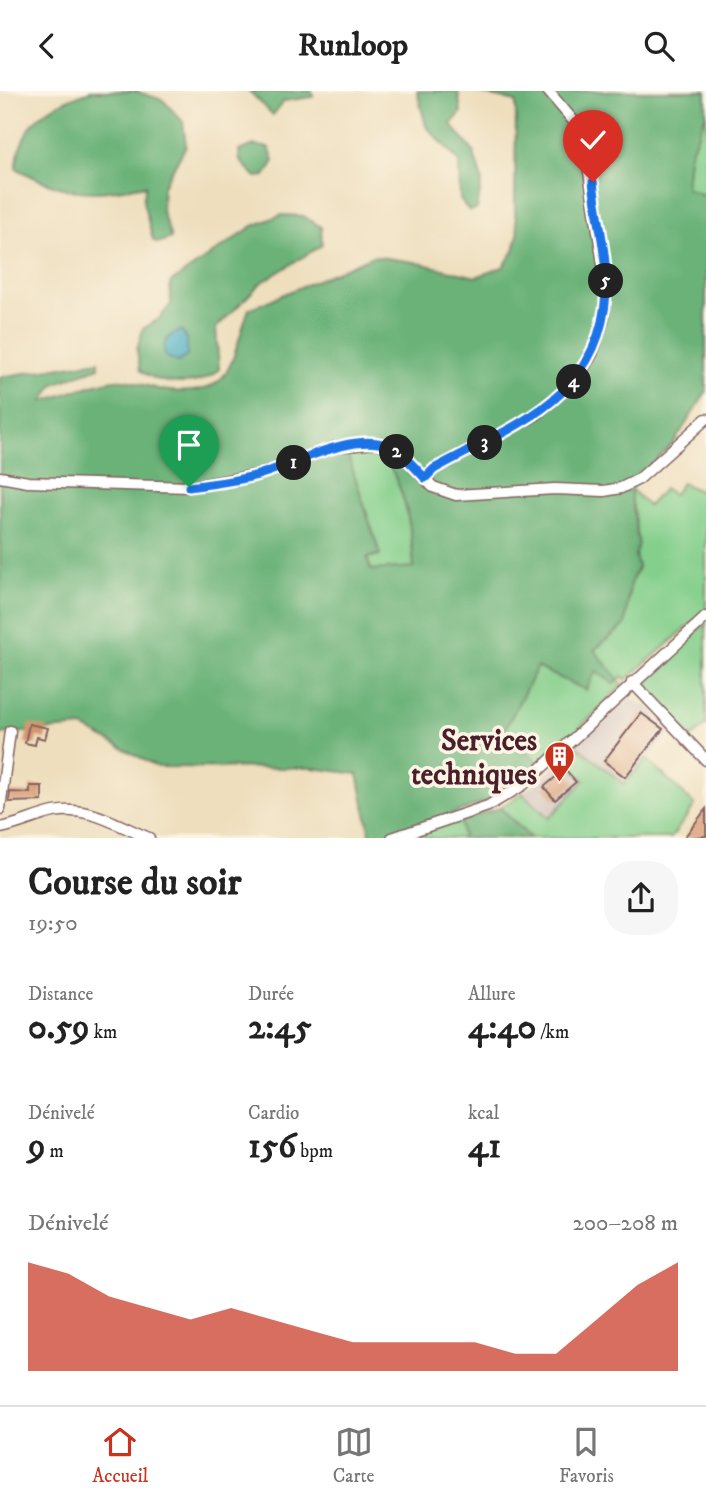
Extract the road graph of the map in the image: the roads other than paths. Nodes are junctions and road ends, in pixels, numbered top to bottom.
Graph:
1 (548, 91) edge
2 (706, 419) edge
3 (0, 477) edge
4 (425, 478) junction
5 (706, 617) edge
6 (632, 682) junction
7 (9, 731) dead end
8 (706, 760) edge
9 (0, 809) edge
10 (0, 828) edge
11 (149, 838) edge
12 (392, 838) edge

1 - 4 street
2 - 4 street
3 - 4 street
5 - 6 street
6 - 8 street
6 - 12 street
7 - 9 street
10 - 11 street

